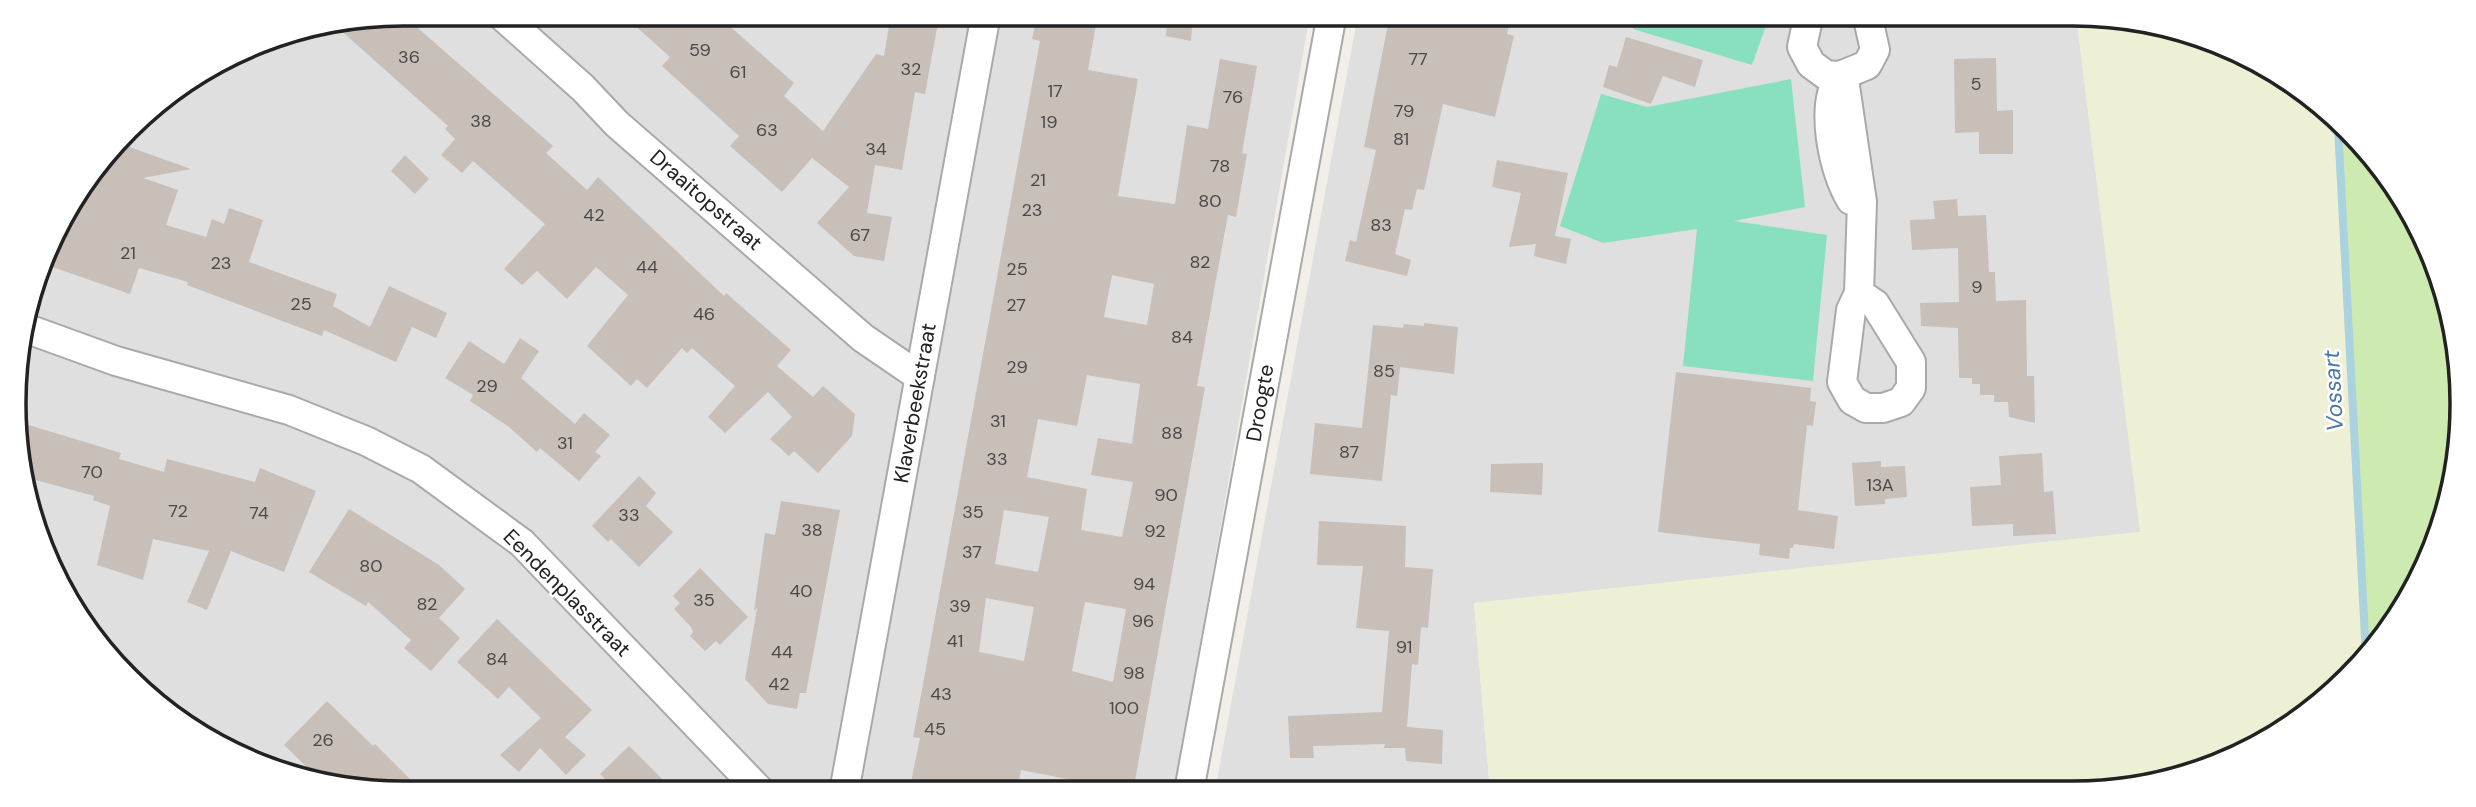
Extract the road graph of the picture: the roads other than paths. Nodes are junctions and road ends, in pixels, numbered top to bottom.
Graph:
1 (513, 26) edge
2 (984, 26) edge
3 (1330, 26) edge
4 (1806, 26) edge
5 (1870, 26) edge
6 (1840, 76) junction
7 (1858, 293) dead end
8 (33, 331) edge
9 (920, 377) junction
10 (750, 781) edge
11 (846, 781) edge
12 (1191, 781) edge

1 - 9 street, Draaitopstraat
2 - 9 street, Klaverbeekstraat
3 - 12 street, Droogte
4 - 6 street
5 - 6 street
6 - 7 street
8 - 10 street, Eendenplasstraat
9 - 11 street, Klaverbeekstraat

